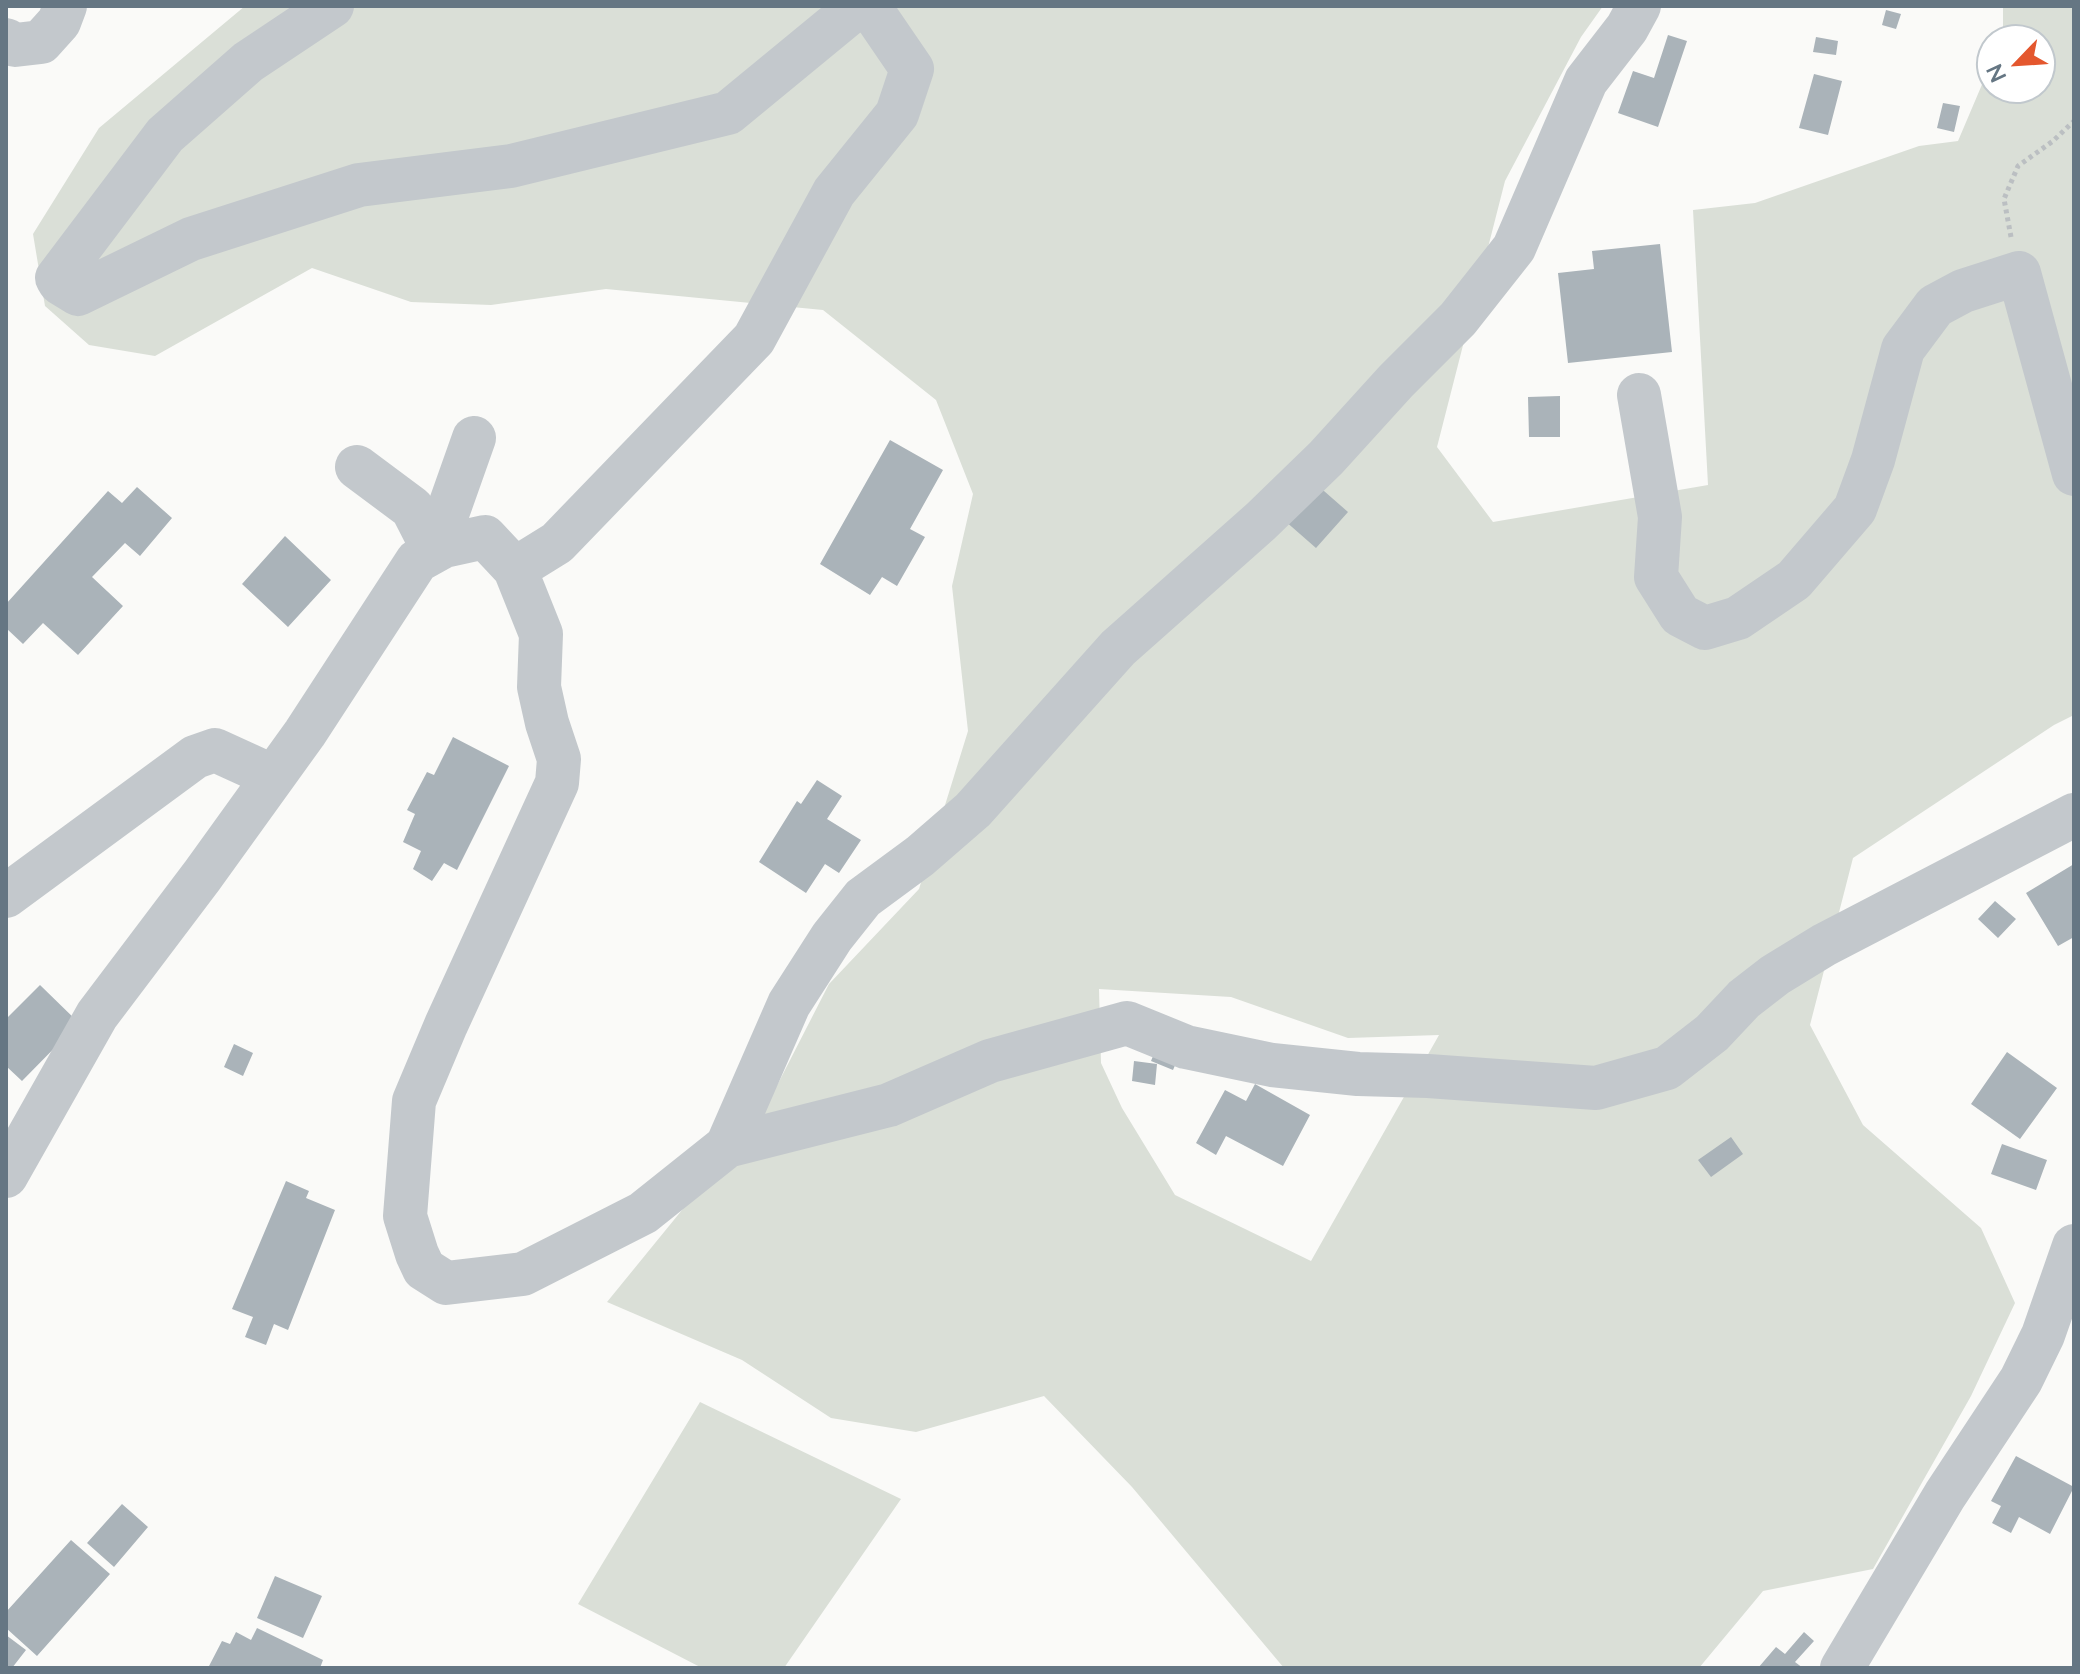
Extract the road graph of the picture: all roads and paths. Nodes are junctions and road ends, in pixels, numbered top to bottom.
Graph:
1 (65, 6) edge
2 (332, 6) edge
3 (858, 6) edge
4 (869, 6) edge
5 (1639, 6) edge
6 (6, 40) edge
7 (2074, 121) edge
8 (2019, 273) junction
9 (1639, 395) dead end
10 (474, 438) dead end
11 (357, 467) dead end
12 (2074, 474) edge
13 (434, 551) junction
14 (515, 569) junction
15 (272, 776) junction
16 (2074, 815) edge
17 (6, 896) edge
18 (727, 1146) junction
19 (6, 1176) edge
20 (2074, 1246) edge
21 (1842, 1668) edge

1 - 6 street
2 - 3 street
4 - 14 street
5 - 18 street
7 - 8 path
8 - 9 street
8 - 12 street
10 - 13 street
11 - 13 street
13 - 14 street
13 - 15 street
14 - 18 street
15 - 17 street
15 - 19 street
16 - 18 street
20 - 21 street

